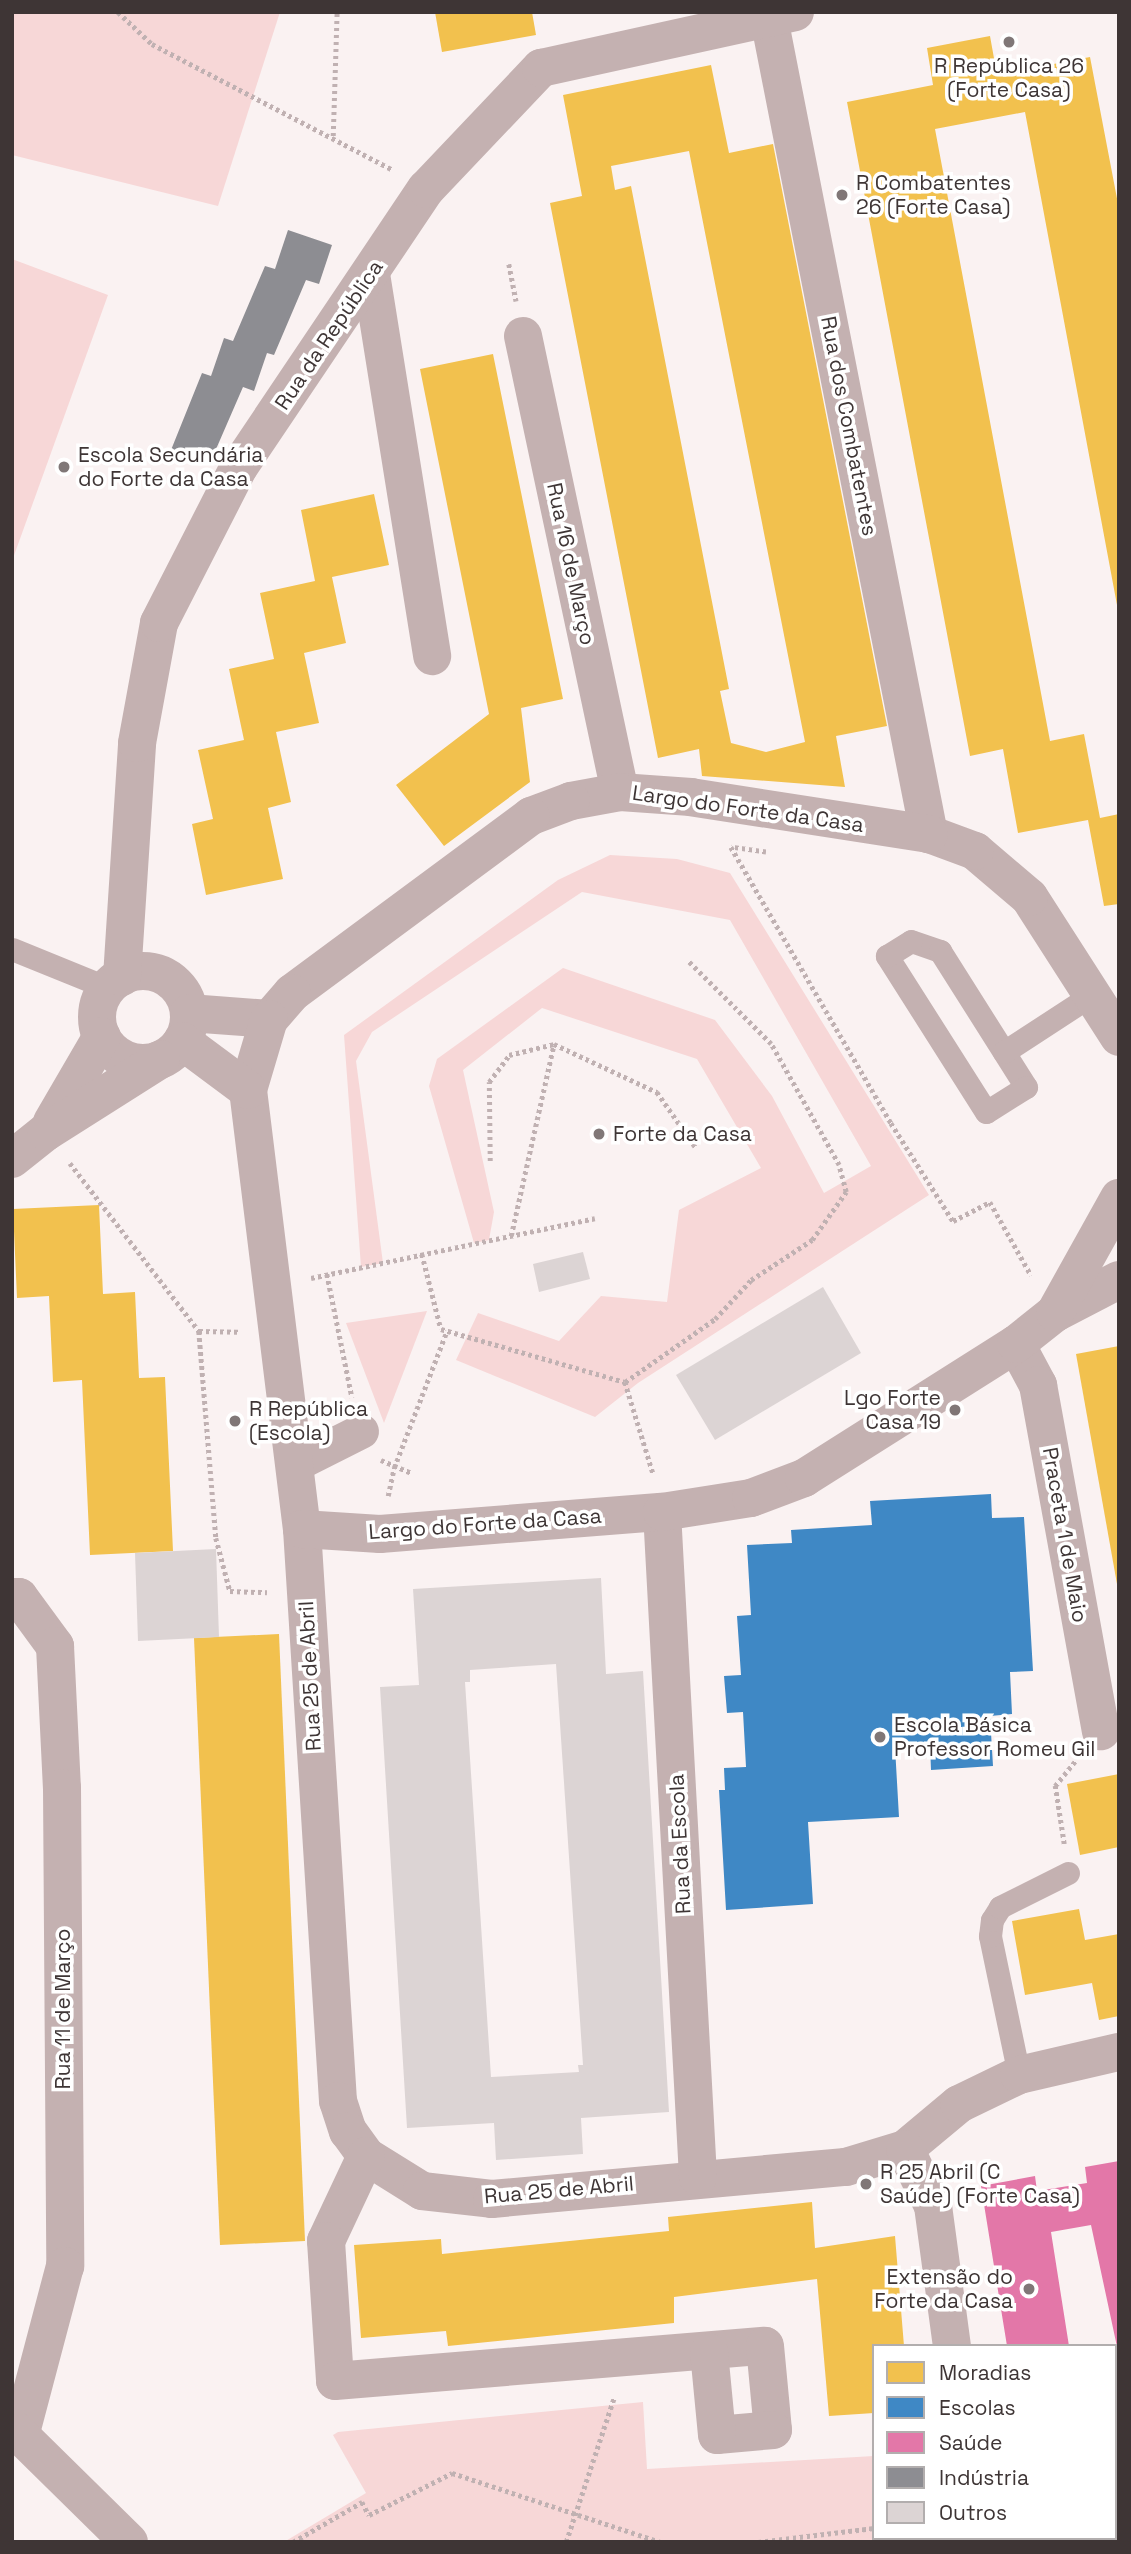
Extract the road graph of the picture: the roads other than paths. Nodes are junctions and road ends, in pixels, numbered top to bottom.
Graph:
1 (782, 15) edge
2 (371, 274) junction
3 (523, 336) dead end
4 (432, 656) dead end
5 (620, 792) junction
6 (929, 834) junction
7 (131, 887) junction
8 (12, 949) edge
9 (165, 976) junction
10 (115, 982) junction
11 (1093, 994) junction
12 (269, 1019) junction
13 (102, 1036) junction
14 (1119, 1037) edge
15 (178, 1038) junction
16 (1003, 1052) junction
17 (248, 1090) junction
18 (46, 1132) junction
19 (12, 1159) edge
20 (1119, 1198) edge
21 (1119, 1280) edge
22 (1055, 1313) junction
23 (1016, 1344) junction
24 (361, 1431) road end
25 (293, 1465) junction
26 (663, 1511) junction
27 (302, 1528) junction
28 (12, 1597) edge
29 (1101, 1731) road end
30 (1068, 1873) road end
31 (1119, 2052) edge
32 (1019, 2076) junction
33 (905, 2150) junction
34 (366, 2156) junction
35 (698, 2177) junction
36 (952, 2344) edge
37 (709, 2352) dead end
38 (16, 2430) edge
39 (129, 2542) edge

1 - 2 street, Rua da República
1 - 6 street, Rua dos Combatentes
2 - 4 street
2 - 7 street, Rua da República
3 - 5 street, Rua 16 de Março
5 - 6 street, Largo do Forte da Casa
5 - 12 street, Largo do Forte da Casa
6 - 11 street, Largo do Forte da Casa
7 - 9 street, Rua da República
7 - 10 street, Rua da República
8 - 10 lane
9 - 10 street
9 - 15 street
10 - 13 street
11 - 14 street, Largo do Forte da Casa
11 - 16 lane
12 - 15 street
12 - 17 street, Largo do Forte da Casa
13 - 15 street
13 - 18 street
15 - 17 street
15 - 18 street
16 - 16 lane
17 - 25 street, Largo do Forte da Casa
18 - 19 street
20 - 22 street, Largo do Forte da Casa
21 - 22 street, Largo do Forte da Casa
22 - 23 street, Largo do Forte da Casa
23 - 26 street, Largo do Forte da Casa
23 - 29 street, Praceta 1 de Maio
24 - 25 street
25 - 27 street, Largo do Forte da Casa
26 - 27 street, Largo do Forte da Casa
26 - 35 street, Rua da Escola
27 - 34 street, Rua 25 de Abril
28 - 38 street, Rua 11 de Março
30 - 32 lane
31 - 32 street, Rua 25 de Abril
32 - 33 street, Rua 25 de Abril
33 - 35 street, Rua 25 de Abril
33 - 36 street
34 - 35 street, Rua 25 de Abril
34 - 37 street
38 - 39 street

